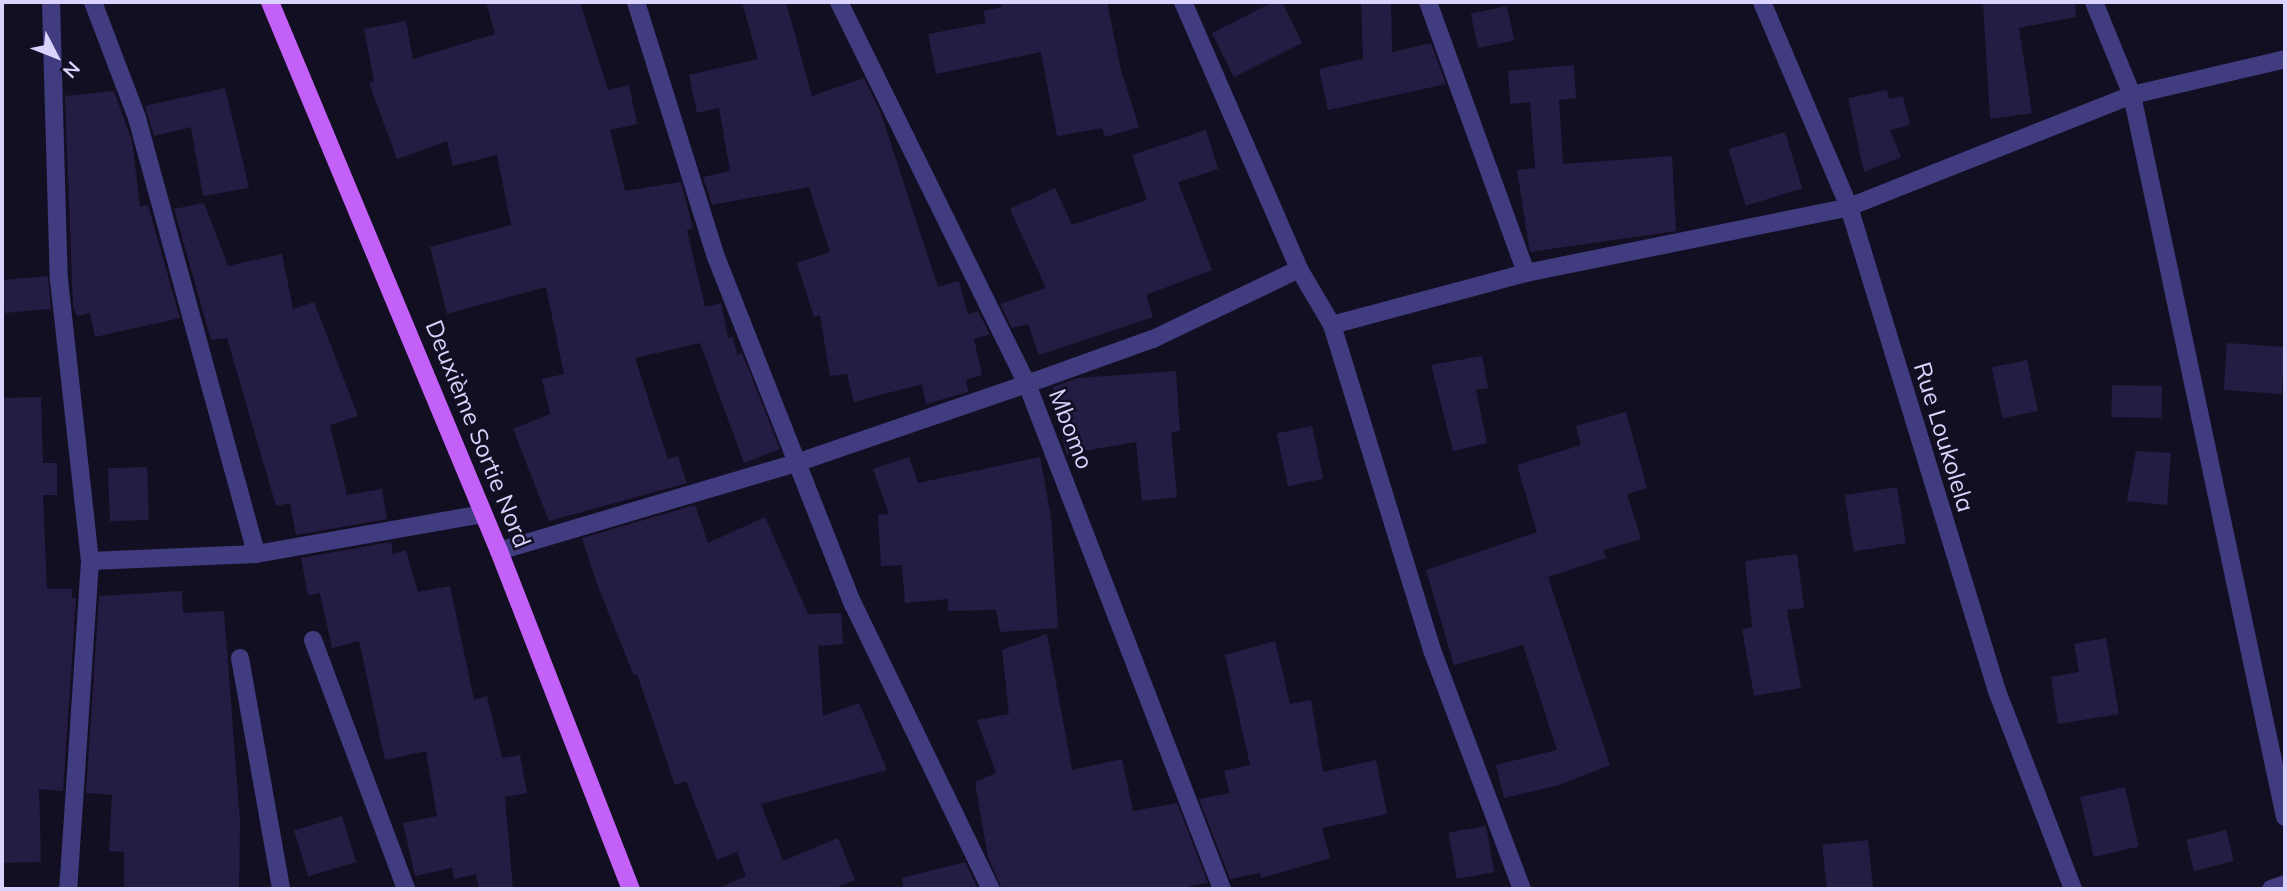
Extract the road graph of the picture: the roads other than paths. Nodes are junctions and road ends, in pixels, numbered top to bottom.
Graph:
1 (51, 2) edge
2 (93, 2) edge
3 (271, 2) edge
4 (636, 2) edge
5 (839, 2) edge
6 (1183, 2) edge
7 (1428, 2) edge
8 (1762, 2) edge
9 (2094, 2) edge
10 (2285, 59) edge
11 (2132, 95) junction
12 (1849, 207) junction
13 (1300, 269) junction
14 (1526, 274) junction
15 (1332, 325) junction
16 (1027, 384) junction
17 (799, 462) junction
18 (484, 514) junction
19 (499, 551) junction
20 (256, 554) junction
21 (90, 561) junction
22 (313, 640) dead end
23 (240, 658) dead end
24 (2285, 817) edge
25 (2285, 884) edge
26 (68, 889) edge
27 (281, 889) edge
28 (406, 889) edge
29 (631, 889) edge
30 (991, 889) edge
31 (1222, 889) edge
32 (1522, 889) edge
33 (2073, 889) edge
34 (2271, 889) edge

1 - 21 street
2 - 20 street
3 - 18 main road, Deuxième Sortie Nord
4 - 17 street
5 - 16 street, Mbomo
6 - 13 street
7 - 14 street
8 - 12 street, Rue Loukolela
9 - 11 street
10 - 11 street
11 - 12 street
11 - 24 street
12 - 14 street
12 - 33 street, Rue Loukolela
13 - 15 street
13 - 16 street
14 - 15 street
15 - 32 street
16 - 17 street
16 - 31 street, Mbomo
17 - 19 street
17 - 30 street
18 - 19 main road, Deuxième Sortie Nord
18 - 20 street
19 - 29 main road, Deuxième Sortie Nord
20 - 21 street
21 - 26 street
22 - 28 street
23 - 27 street
25 - 34 street

